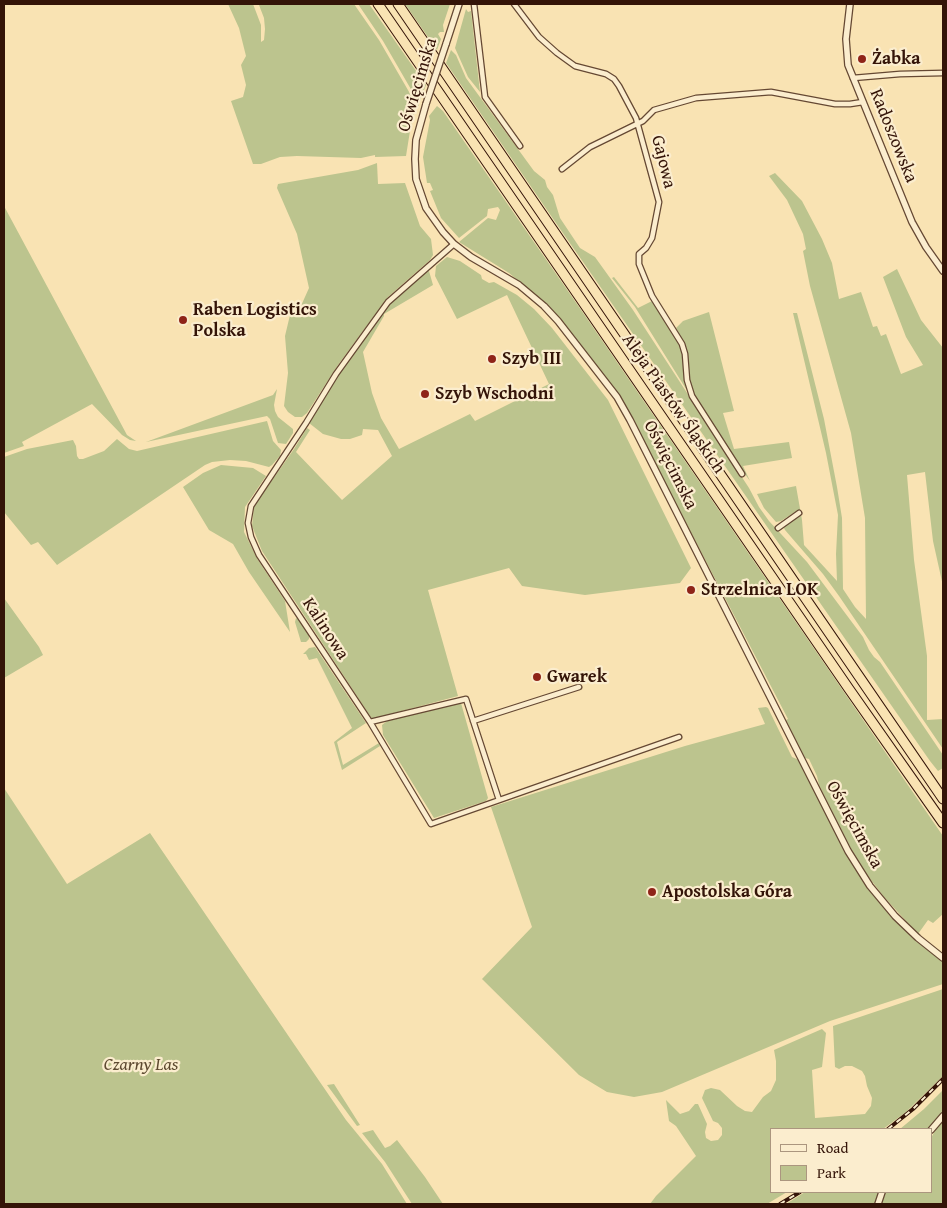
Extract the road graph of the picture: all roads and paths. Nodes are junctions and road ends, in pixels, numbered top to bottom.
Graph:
1 (378, 4) edge
2 (398, 4) edge
3 (459, 4) edge
4 (474, 4) edge
5 (514, 4) edge
6 (850, 4) edge
7 (943, 73) edge
8 (854, 78) junction
9 (862, 102) junction
10 (638, 123) junction
11 (520, 146) dead end
12 (562, 169) dead end
13 (454, 244) junction
14 (943, 271) edge
15 (742, 474) dead end
16 (799, 513) dead end
17 (778, 528) dead end
18 (579, 687) dead end
19 (473, 721) junction
20 (370, 722) junction
21 (679, 737) dead end
22 (943, 799) edge
23 (499, 800) junction
24 (943, 823) edge
25 (943, 958) edge
26 (943, 1116) edge
27 (932, 1129) edge

1 - 24 highway, Aleja Piastów Śląskich
2 - 22 highway, Aleja Piastów Śląskich
3 - 13 street, Oświęcimska, bridge
4 - 11 street
5 - 10 street, Gajowa
6 - 8 street, Radoszowska
7 - 8 street
8 - 9 street, Radoszowska
9 - 10 street
9 - 14 street, Radoszowska
10 - 12 street
10 - 15 street, Gajowa
13 - 20 street, Kalinowa
13 - 25 street, Oświęcimska
16 - 17 street
18 - 19 street
19 - 20 street
19 - 23 street
20 - 23 street, Kalinowa
21 - 23 street, Kalinowa
26 - 27 street

